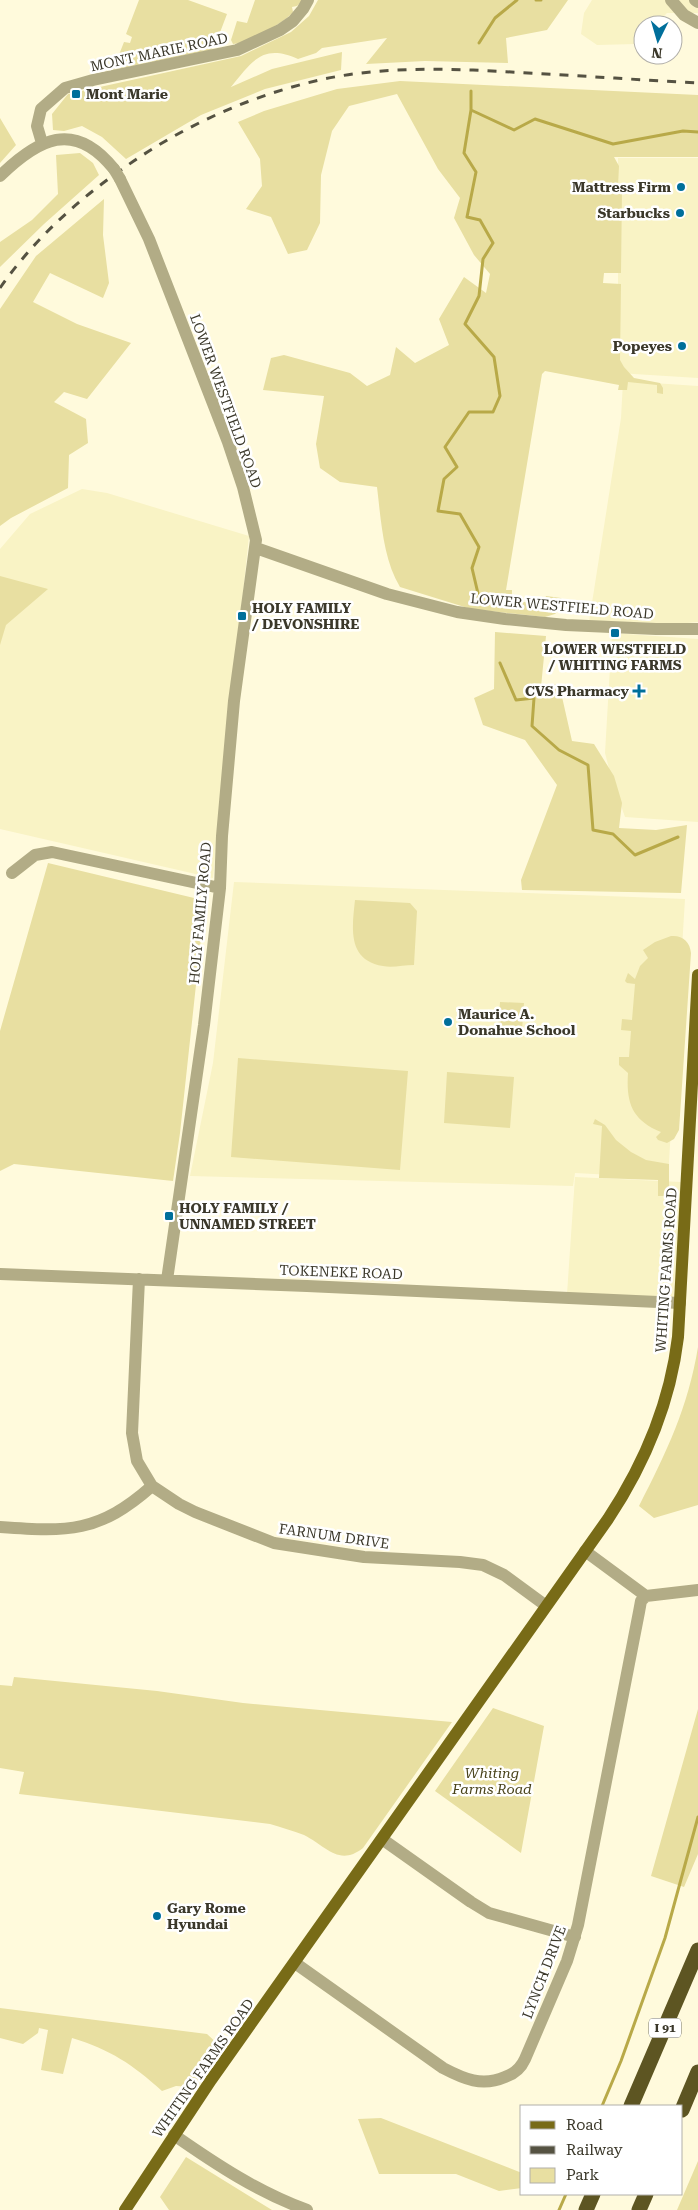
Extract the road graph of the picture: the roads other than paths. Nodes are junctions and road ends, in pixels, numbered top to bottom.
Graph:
1 (308, 0) edge
2 (671, 0) edge
3 (698, 23) edge
4 (42, 143) junction
5 (0, 176) edge
6 (256, 548) junction
7 (698, 629) edge
8 (12, 873) dead end
9 (220, 888) junction
10 (698, 975) edge
11 (0, 1274) edge
12 (139, 1279) junction
13 (167, 1280) junction
14 (680, 1303) junction
15 (152, 1486) junction
16 (0, 1527) edge
17 (585, 1551) junction
18 (698, 1590) edge
19 (646, 1596) junction
20 (546, 1605) junction
21 (382, 1839) junction
22 (575, 1937) junction
23 (698, 1950) edge
24 (295, 1963) junction
25 (698, 2072) edge
26 (631, 2105) edge
27 (683, 2108) edge
28 (174, 2136) junction
29 (593, 2195) edge
30 (646, 2195) edge
31 (124, 2210) edge
32 (307, 2210) edge
33 (586, 2210) edge
34 (639, 2210) edge

1 - 4 street, MONT MARIE ROAD
2 - 3 street
4 - 5 street, LOWER WESTFIELD ROAD
4 - 6 street, LOWER WESTFIELD ROAD
6 - 7 street, LOWER WESTFIELD ROAD
6 - 9 street, HOLY FAMILY ROAD
8 - 9 street
9 - 13 street, HOLY FAMILY ROAD
10 - 14 main road, WHITING FARMS ROAD
11 - 12 street, TOKENEKE ROAD
12 - 13 street, TOKENEKE ROAD
12 - 15 street, FARNUM DRIVE
13 - 14 street, TOKENEKE ROAD
14 - 17 main road, WHITING FARMS ROAD
15 - 16 street
15 - 20 street, FARNUM DRIVE
17 - 19 street
17 - 20 main road, WHITING FARMS ROAD
18 - 19 street
19 - 22 street, LYNCH DRIVE
20 - 21 main road, WHITING FARMS ROAD
21 - 22 street
21 - 24 main road, WHITING FARMS ROAD
22 - 24 street, LYNCH DRIVE
23 - 26 highway, I 91
24 - 28 main road, WHITING FARMS ROAD
25 - 27 highway
28 - 31 main road, WHITING FARMS ROAD
28 - 32 street
29 - 33 highway
30 - 34 highway

